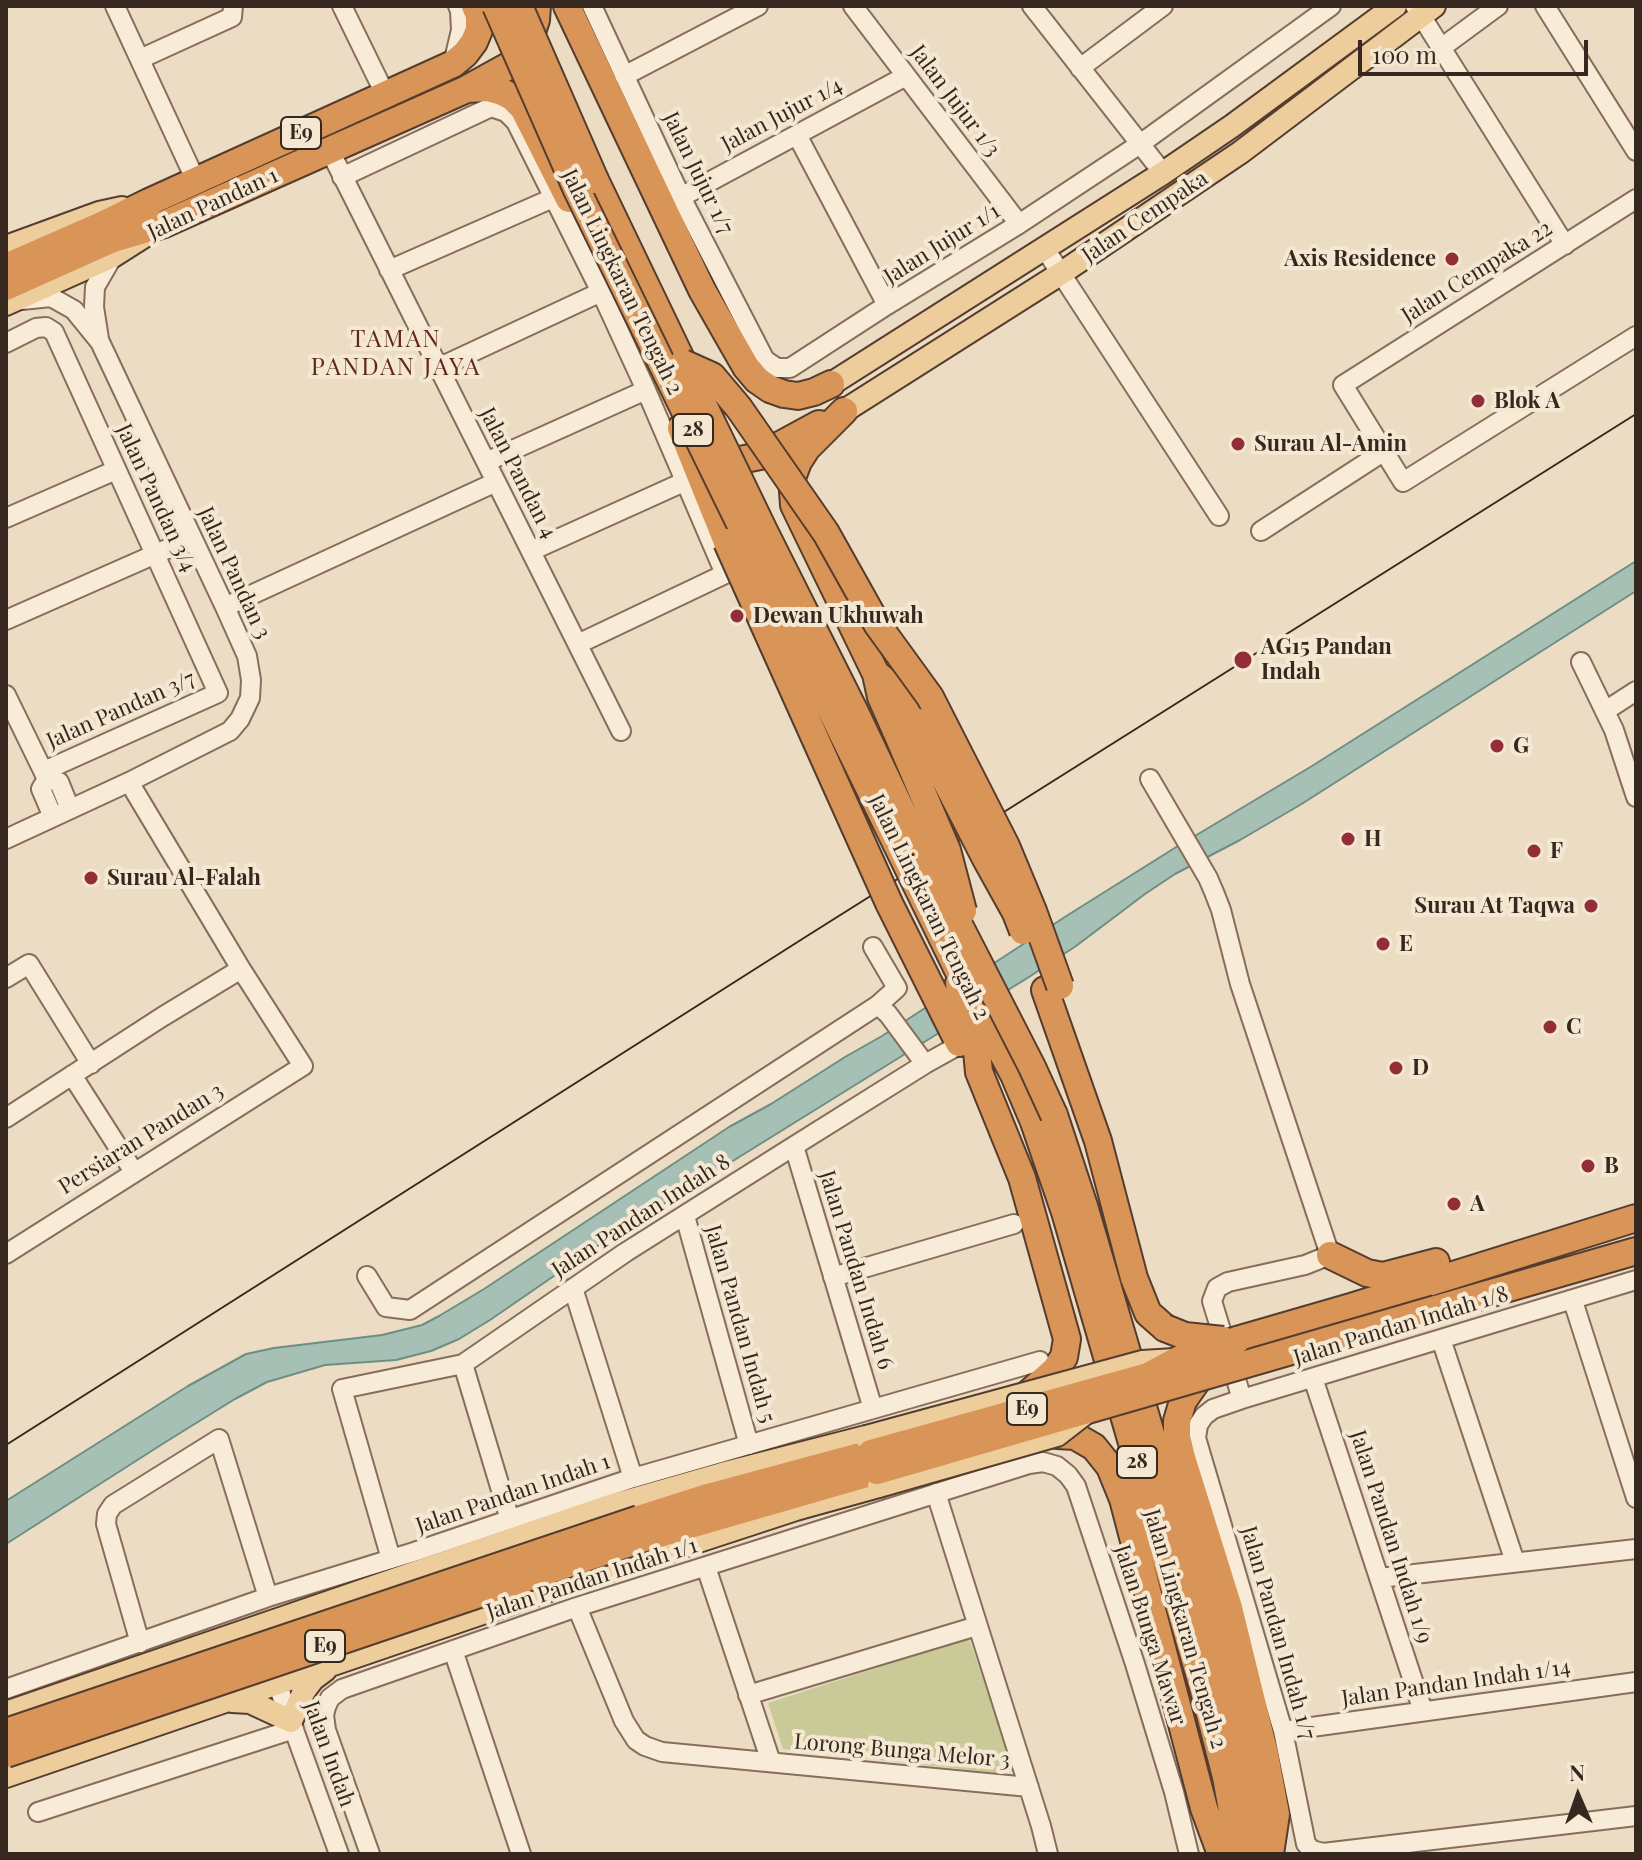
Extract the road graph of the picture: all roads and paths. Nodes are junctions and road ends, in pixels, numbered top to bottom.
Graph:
1 (115, 6) edge
2 (233, 6) edge
3 (342, 6) edge
4 (458, 6) edge
5 (475, 6) edge
6 (496, 6) edge
7 (519, 6) edge
8 (537, 6) edge
9 (567, 6) edge
10 (592, 6) edge
11 (758, 6) edge
12 (853, 6) edge
13 (1032, 6) edge
14 (1163, 6) edge
15 (1331, 6) edge
16 (1395, 6) edge
17 (1498, 6) edge
18 (1545, 6) edge
19 (1423, 9) edge
20 (1441, 48) junction
21 (140, 59) junction
22 (453, 64) junction
23 (1080, 68) junction
24 (624, 76) junction
25 (906, 76) junction
26 (467, 89) junction
27 (385, 94) junction
28 (797, 135) junction
29 (1140, 144) junction
30 (330, 151) junction
31 (1636, 151) edge
32 (1163, 173) junction
33 (342, 177) junction
34 (196, 181) junction
35 (681, 197) junction
36 (553, 198) junction
37 (1636, 199) edge
38 (149, 202) junction
39 (164, 224) junction
40 (1019, 224) junction
41 (1565, 245) junction
42 (6, 247) edge
43 (1045, 249) junction
44 (113, 256) junction
45 (6, 267) edge
46 (389, 270) junction
47 (1060, 274) junction
48 (601, 292) junction
49 (9, 297) edge
50 (887, 305) junction
51 (1636, 336) edge
52 (100, 342) junction
53 (6, 343) edge
54 (765, 360) joint
55 (683, 363) junction
56 (438, 368) junction
57 (831, 384) joint
58 (646, 390) junction
59 (844, 411) junction
60 (686, 438) junction
61 (1383, 452) junction
62 (486, 462) junction
63 (116, 470) junction
64 (686, 481) junction
65 (496, 482) junction
66 (1219, 516) dead end
67 (6, 518) edge
68 (1261, 531) dead end
69 (192, 538) junction
70 (531, 551) junction
71 (155, 554) junction
72 (225, 607) junction
73 (6, 620) edge
74 (578, 644) junction
75 (1581, 662) dead end
76 (1636, 691) edge
77 (218, 693) joint
78 (6, 695) edge
79 (1605, 711) junction
80 (906, 726) junction
81 (621, 731) dead end
82 (45, 775) junction
83 (1150, 779) dead end
84 (129, 782) junction
85 (1636, 797) edge
86 (61, 813) junction
87 (6, 839) edge
88 (873, 947) dead end
89 (966, 963) junction
90 (241, 969) junction
91 (6, 978) edge
92 (1053, 988) junction
93 (883, 1009) junction
94 (966, 1052) junction
95 (921, 1060) junction
96 (91, 1064) junction
97 (72, 1075) junction
98 (6, 1118) edge
99 (794, 1146) junction
100 (134, 1172) junction
101 (1636, 1209) edge
102 (685, 1216) junction
103 (1636, 1218) edge
104 (1014, 1224) dead end
105 (1636, 1251) edge
106 (6, 1254) edge
107 (1330, 1255) junction
108 (367, 1276) dead end
109 (833, 1277) junction
110 (1636, 1280) edge
111 (573, 1288) junction
112 (1573, 1301) junction
113 (1441, 1339) junction
114 (1237, 1340) junction
115 (1180, 1359) junction
116 (1040, 1361) dead end
117 (463, 1364) junction
118 (1000, 1373) junction
119 (1199, 1378) junction
120 (1313, 1378) junction
121 (1028, 1394) junction
122 (1242, 1399) junction
123 (873, 1409) junction
124 (1088, 1411) junction
125 (1057, 1435) junction
126 (749, 1445) junction
127 (1189, 1448) junction
128 (873, 1462) junction
129 (1029, 1464) junction
130 (633, 1478) junction
131 (936, 1493) junction
132 (1636, 1498) edge
133 (510, 1520) junction
134 (642, 1529) junction
135 (1636, 1549) edge
136 (391, 1559) junction
137 (417, 1561) junction
138 (1515, 1562) junction
139 (706, 1567) junction
140 (1379, 1578) junction
141 (268, 1597) junction
142 (312, 1607) junction
143 (577, 1607) junction
144 (256, 1626) junction
145 (977, 1626) junction
146 (208, 1642) junction
147 (140, 1643) junction
148 (453, 1650) junction
149 (332, 1664) junction
150 (1636, 1682) edge
151 (277, 1683) junction
152 (6, 1689) edge
153 (748, 1695) junction
154 (227, 1701) junction
155 (1423, 1711) junction
156 (6, 1713) edge
157 (292, 1725) junction
158 (1283, 1731) junction
159 (6, 1732) edge
160 (6, 1754) edge
161 (771, 1762) junction
162 (6, 1776) edge
163 (1029, 1787) junction
164 (38, 1812) dead end
165 (1636, 1816) edge
166 (339, 1854) edge
167 (370, 1854) edge
168 (521, 1854) edge
169 (1048, 1854) edge
170 (1189, 1854) edge
171 (1221, 1854) edge
172 (1240, 1854) edge
173 (1261, 1854) edge
174 (1270, 1854) edge

1 - 21 street
2 - 21 street
3 - 27 street
4 - 22 street
5 - 22 highway
6 - 89 highway, Jalan Lingkaran Tengah 2 / 28, bridge
7 - 55 highway, Jalan Lingkaran Tengah 2 / 28, bridge
8 - 26 highway, Jalan Pandan 1
9 - 57 highway
10 - 24 street, Jalan Jujur 1/7
11 - 24 street
12 - 25 street, Jalan Jujur 1/3
13 - 23 street
14 - 23 street
15 - 29 street, Jalan Jujur 1/1
16 - 32 main road, Jalan Cempaka
17 - 20 street
18 - 31 street
19 - 20 street
19 - 47 main road, Jalan Cempaka
20 - 41 street
21 - 34 street
22 - 27 highway, Jalan Pandan 1 / E9
23 - 29 street
24 - 35 street, Jalan Jujur 1/7
25 - 28 street, Jalan Jujur 1/4
25 - 40 street, Jalan Jujur 1/3
26 - 30 highway, Jalan Pandan 1 / E9
26 - 60 highway
27 - 34 highway, Jalan Pandan 1 / E9
28 - 35 street, Jalan Jujur 1/4
28 - 50 street
29 - 32 street
29 - 40 street, Jalan Jujur 1/1
30 - 33 street, Jalan Pandan 4
30 - 39 highway, Jalan Pandan 1 / E9
32 - 43 main road, Jalan Cempaka
33 - 36 street
33 - 46 street, Jalan Pandan 4
34 - 38 highway, Jalan Pandan 1 / E9
35 - 54 street, Jalan Jujur 1/7
36 - 46 street
36 - 48 street
37 - 41 street, Jalan Cempaka 22
38 - 42 main road, Jalan Pandan 1
38 - 45 highway, E9
39 - 44 main road, Jalan Pandan 1
39 - 49 highway, E9
40 - 50 street, Jalan Jujur 1/1
41 - 61 street, Jalan Cempaka 22
43 - 47 street
43 - 57 main road, Jalan Cempaka
44 - 49 main road, Jalan Pandan 1
44 - 52 street, Jalan Pandan 3
46 - 56 street, Jalan Pandan 4
47 - 59 main road, Jalan Cempaka
47 - 66 street
48 - 56 street
48 - 58 street
49 - 52 street, Jalan Pandan 3
50 - 54 street, Jalan Jujur 1/1
51 - 61 street
52 - 69 street, Jalan Pandan 3
53 - 63 street, Jalan Pandan 3/4
55 - 89 highway, Jalan Lingkaran Tengah 2 / 28, bridge
55 - 92 highway, bridge
56 - 62 street, Jalan Pandan 4
58 - 62 street
58 - 64 street
59 - 60 highway
59 - 80 highway
60 - 94 highway, bridge
61 - 68 street
62 - 65 street, Jalan Pandan 4
63 - 67 street
63 - 71 street, Jalan Pandan 3/4
64 - 70 street
64 - 74 street
65 - 70 street, Jalan Pandan 4
65 - 72 street
69 - 71 street
69 - 72 street, Jalan Pandan 3
70 - 74 street, Jalan Pandan 4
71 - 73 street
71 - 77 street, Jalan Pandan 3/4
72 - 84 street, Jalan Pandan 3
74 - 81 street, Jalan Pandan 4
75 - 79 street
76 - 79 street
77 - 82 street, Jalan Pandan 3/7
78 - 82 street
79 - 85 street
80 - 89 highway, bridge
80 - 92 highway, bridge
82 - 86 street
83 - 107 street
84 - 86 street, Jalan Pandan 3
84 - 90 street
86 - 87 street, Jalan Pandan 3
88 - 93 street
89 - 94 highway
89 - 172 highway, Jalan Lingkaran Tengah 2 / 28
89 - 173 highway, Jalan Lingkaran Tengah 2 / 28, bridge
90 - 96 street
90 - 100 street, Persiaran Pandan 3
91 - 96 street
92 - 114 highway, bridge
93 - 95 street
93 - 108 street
94 - 95 street, Jalan Pandan Indah 8
94 - 121 highway
95 - 99 street, Jalan Pandan Indah 8
96 - 97 street
97 - 98 street
97 - 100 street
99 - 102 street, Jalan Pandan Indah 8
99 - 109 street, Jalan Pandan Indah 6
100 - 106 street, Persiaran Pandan 3
101 - 107 highway
102 - 111 street, Jalan Pandan Indah 8
102 - 126 street, Jalan Pandan Indah 5
103 - 114 highway, E9
104 - 109 street
105 - 119 highway, E9, bridge
107 - 122 street
109 - 123 street, Jalan Pandan Indah 6
110 - 112 street, Jalan Pandan Indah 1/8
111 - 117 street, Jalan Pandan Indah 8
111 - 130 street
112 - 113 street, Jalan Pandan Indah 1/8
112 - 132 street
113 - 120 street, Jalan Pandan Indah 1/8
113 - 138 street
114 - 115 highway, E9, bridge
115 - 121 main road, bridge
115 - 128 highway, E9, bridge
116 - 118 street, Jalan Pandan Indah 1
117 - 133 street
117 - 136 street, Jalan Pandan Indah 8
118 - 123 street, Jalan Pandan Indah 1
118 - 129 street
119 - 124 highway, E9, bridge
119 - 127 highway
120 - 122 street, Jalan Pandan Indah 1/8
120 - 140 street, Jalan Pandan Indah 1/9
121 - 128 main road, bridge
122 - 127 street, Jalan Pandan Indah 1/8
123 - 126 street, Jalan Pandan Indah 1
124 - 125 main road, bridge
124 - 128 highway, E9, bridge
125 - 128 main road, bridge
125 - 171 highway
126 - 130 street, Jalan Pandan Indah 1
127 - 158 street, Jalan Pandan Indah 1/7
127 - 174 highway
128 - 134 highway, E9
128 - 137 main road
128 - 149 main road
129 - 131 street, Jalan Pandan Indah 1/1
129 - 170 street, Jalan Bunga Mawar
130 - 133 street, Jalan Pandan Indah 1
131 - 139 street, Jalan Pandan Indah 1/1
131 - 145 street
133 - 137 street, Jalan Pandan Indah 1
134 - 159 highway, E9, bridge
134 - 160 highway, E9, bridge
135 - 138 street
136 - 137 street, Jalan Pandan Indah 1
136 - 141 street, Jalan Pandan Indah 1
137 - 142 main road
138 - 140 street
139 - 143 street, Jalan Pandan Indah 1/1
139 - 153 street
140 - 155 street, Jalan Pandan Indah 1/9
141 - 147 street, Jalan Pandan Indah 1
141 - 147 street
142 - 144 main road
142 - 149 main road
143 - 148 street, Jalan Pandan Indah 1/1
143 - 161 street, Lorong Bunga Melor 3
144 - 146 main road
144 - 151 street, Jalan Indah
145 - 153 street
145 - 163 street
146 - 154 main road
146 - 156 main road
147 - 152 street, Jalan Pandan Indah 1
148 - 167 street, Jalan Pandan Indah 1/1
148 - 168 street
149 - 151 main road
149 - 157 main road
150 - 155 street, Jalan Pandan Indah 1/14
151 - 154 main road
151 - 157 street, Jalan Indah
153 - 161 street
154 - 157 main road
154 - 162 main road
155 - 158 street, Jalan Pandan Indah 1/14
157 - 164 street
157 - 166 street, Jalan Indah
158 - 165 street, Jalan Pandan Indah 1/7
161 - 163 street, Lorong Bunga Melor 3
163 - 169 street

